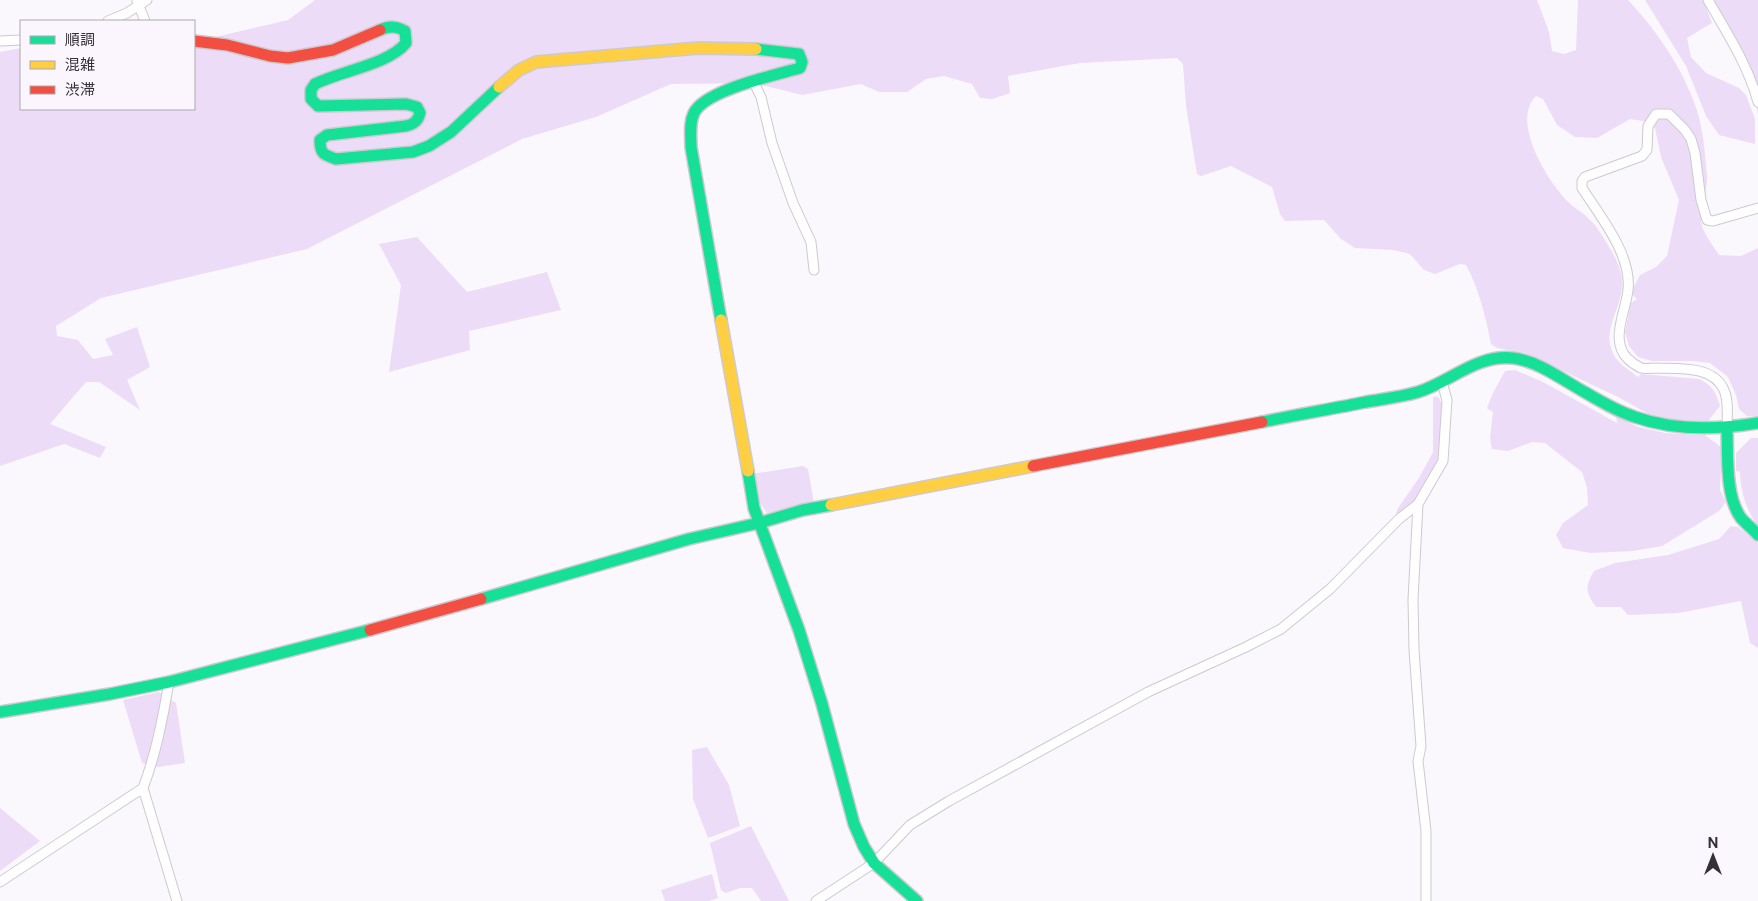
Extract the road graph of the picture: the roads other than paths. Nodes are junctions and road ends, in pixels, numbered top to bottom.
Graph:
1 (147, 0) edge
2 (1708, 0) edge
3 (137, 2) edge
4 (110, 20) edge
5 (145, 20) edge
6 (20, 40) edge
7 (0, 41) edge
8 (195, 41) edge
9 (754, 83) junction
10 (1758, 102) edge
11 (1758, 208) edge
12 (814, 270) dead end
13 (1442, 382) junction
14 (1758, 424) edge
15 (1727, 428) junction
16 (1418, 504) junction
17 (759, 523) junction
18 (1758, 535) edge
19 (168, 682) junction
20 (0, 712) edge
21 (143, 788) junction
22 (874, 863) junction
23 (0, 882) edge
24 (177, 901) edge
25 (816, 901) edge
26 (917, 901) edge
27 (1426, 901) edge

1 - 3 street
2 - 10 street
3 - 4 street
3 - 5 street
6 - 7 street
8 - 9 street
9 - 12 street
9 - 17 street
11 - 15 street
13 - 15 street
13 - 16 street
13 - 17 street
14 - 15 street
15 - 18 street
16 - 22 street
16 - 27 street
17 - 19 street
17 - 22 street
19 - 20 street
19 - 21 street
21 - 23 street
21 - 24 street
22 - 25 street
22 - 26 street

